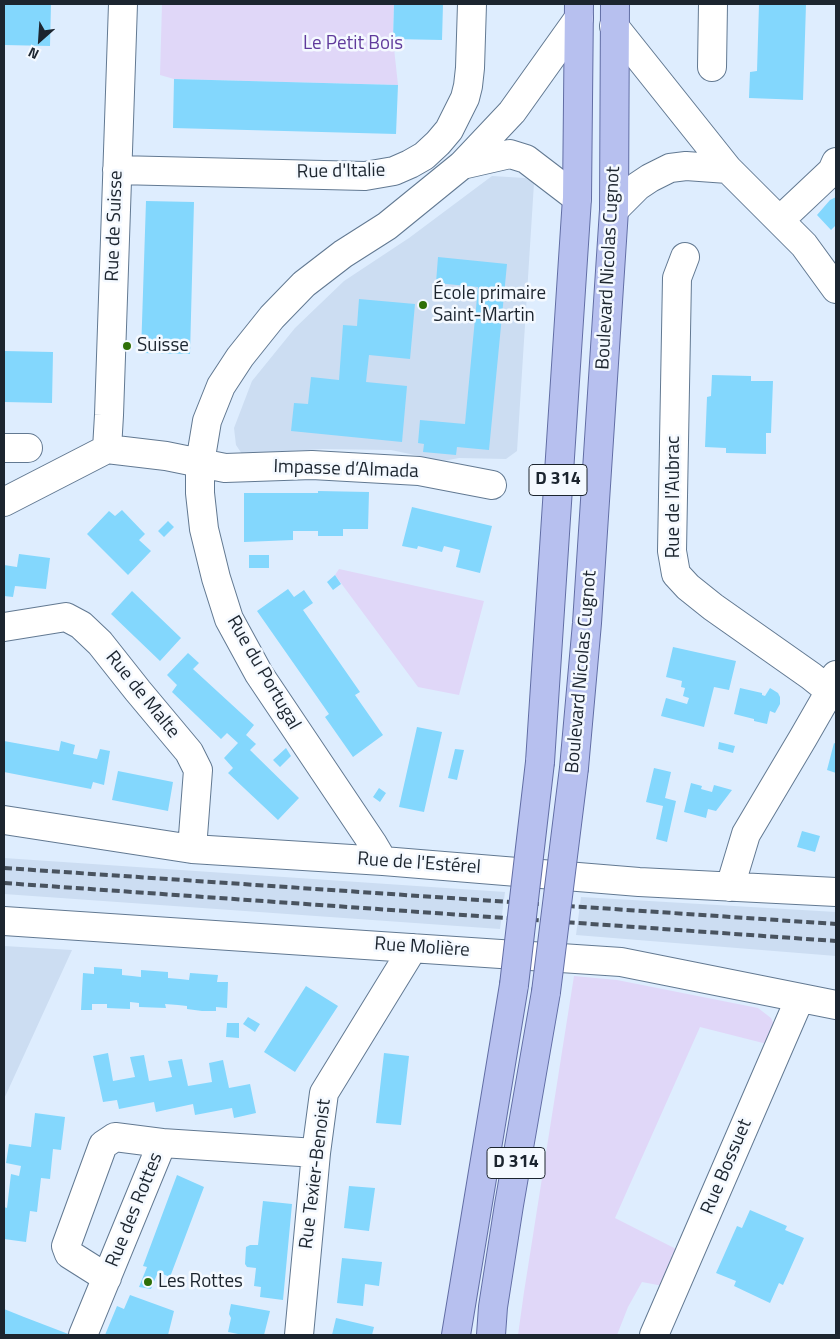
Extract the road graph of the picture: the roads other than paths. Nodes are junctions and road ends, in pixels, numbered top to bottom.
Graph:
1 (123, 4) edge
2 (472, 4) edge
3 (713, 4) edge
4 (579, 11) edge
5 (614, 15) edge
6 (712, 67) dead end
7 (462, 166) junction
8 (728, 169) junction
9 (835, 169) edge
10 (118, 170) junction
11 (577, 198) junction
12 (614, 210) junction
13 (780, 220) junction
14 (686, 257) dead end
15 (836, 289) edge
16 (107, 449) junction
17 (200, 463) junction
18 (492, 485) dead end
19 (4, 502) edge
20 (4, 627) edge
21 (834, 688) edge
22 (4, 820) edge
23 (192, 849) junction
24 (383, 861) junction
25 (730, 887) junction
26 (836, 892) edge
27 (4, 921) edge
28 (413, 948) junction
29 (800, 998) junction
30 (836, 1005) edge
31 (162, 1143) junction
32 (316, 1153) junction
33 (107, 1278) junction
34 (83, 1335) edge
35 (298, 1335) edge
36 (456, 1335) edge
37 (491, 1335) edge
38 (654, 1335) edge

1 - 10 street, Rue de Suisse
2 - 10 street, Rue d'Italie
3 - 6 street
4 - 7 street, Rue du Portugal
4 - 11 main road, Boulevard Nicolas Cugnot / D 314
5 - 8 street
5 - 12 main road, Boulevard Nicolas Cugnot
7 - 11 street
7 - 17 street, Rue du Portugal
8 - 12 street
8 - 13 street
9 - 13 street
10 - 16 street, Rue de Suisse
11 - 36 main road, Boulevard Nicolas Cugnot / D 314, bridge
12 - 37 main road, Boulevard Nicolas Cugnot / D 314, bridge
13 - 15 street
14 - 21 street, Rue de l'Aubrac
16 - 17 street, Impasse d’Almada
16 - 19 street
17 - 18 street, Impasse d’Almada
17 - 24 street, Rue du Portugal
20 - 23 street, Rue de Malte
21 - 25 street
22 - 23 street, Rue de l'Estérel
23 - 24 street, Rue de l'Estérel
24 - 25 street, Rue de l'Estérel
25 - 26 street, Rue de l'Estérel
27 - 28 street, Rue Molière
28 - 29 street, Rue Molière
28 - 32 street, Rue Texier-Benoist
29 - 30 street, Rue Molière
29 - 38 street, Rue Bossuet
31 - 32 street, Rue des Rottes
31 - 33 street, Rue des Rottes
31 - 33 street
32 - 35 street, Rue Texier-Benoist
33 - 34 street, Rue des Rottes

